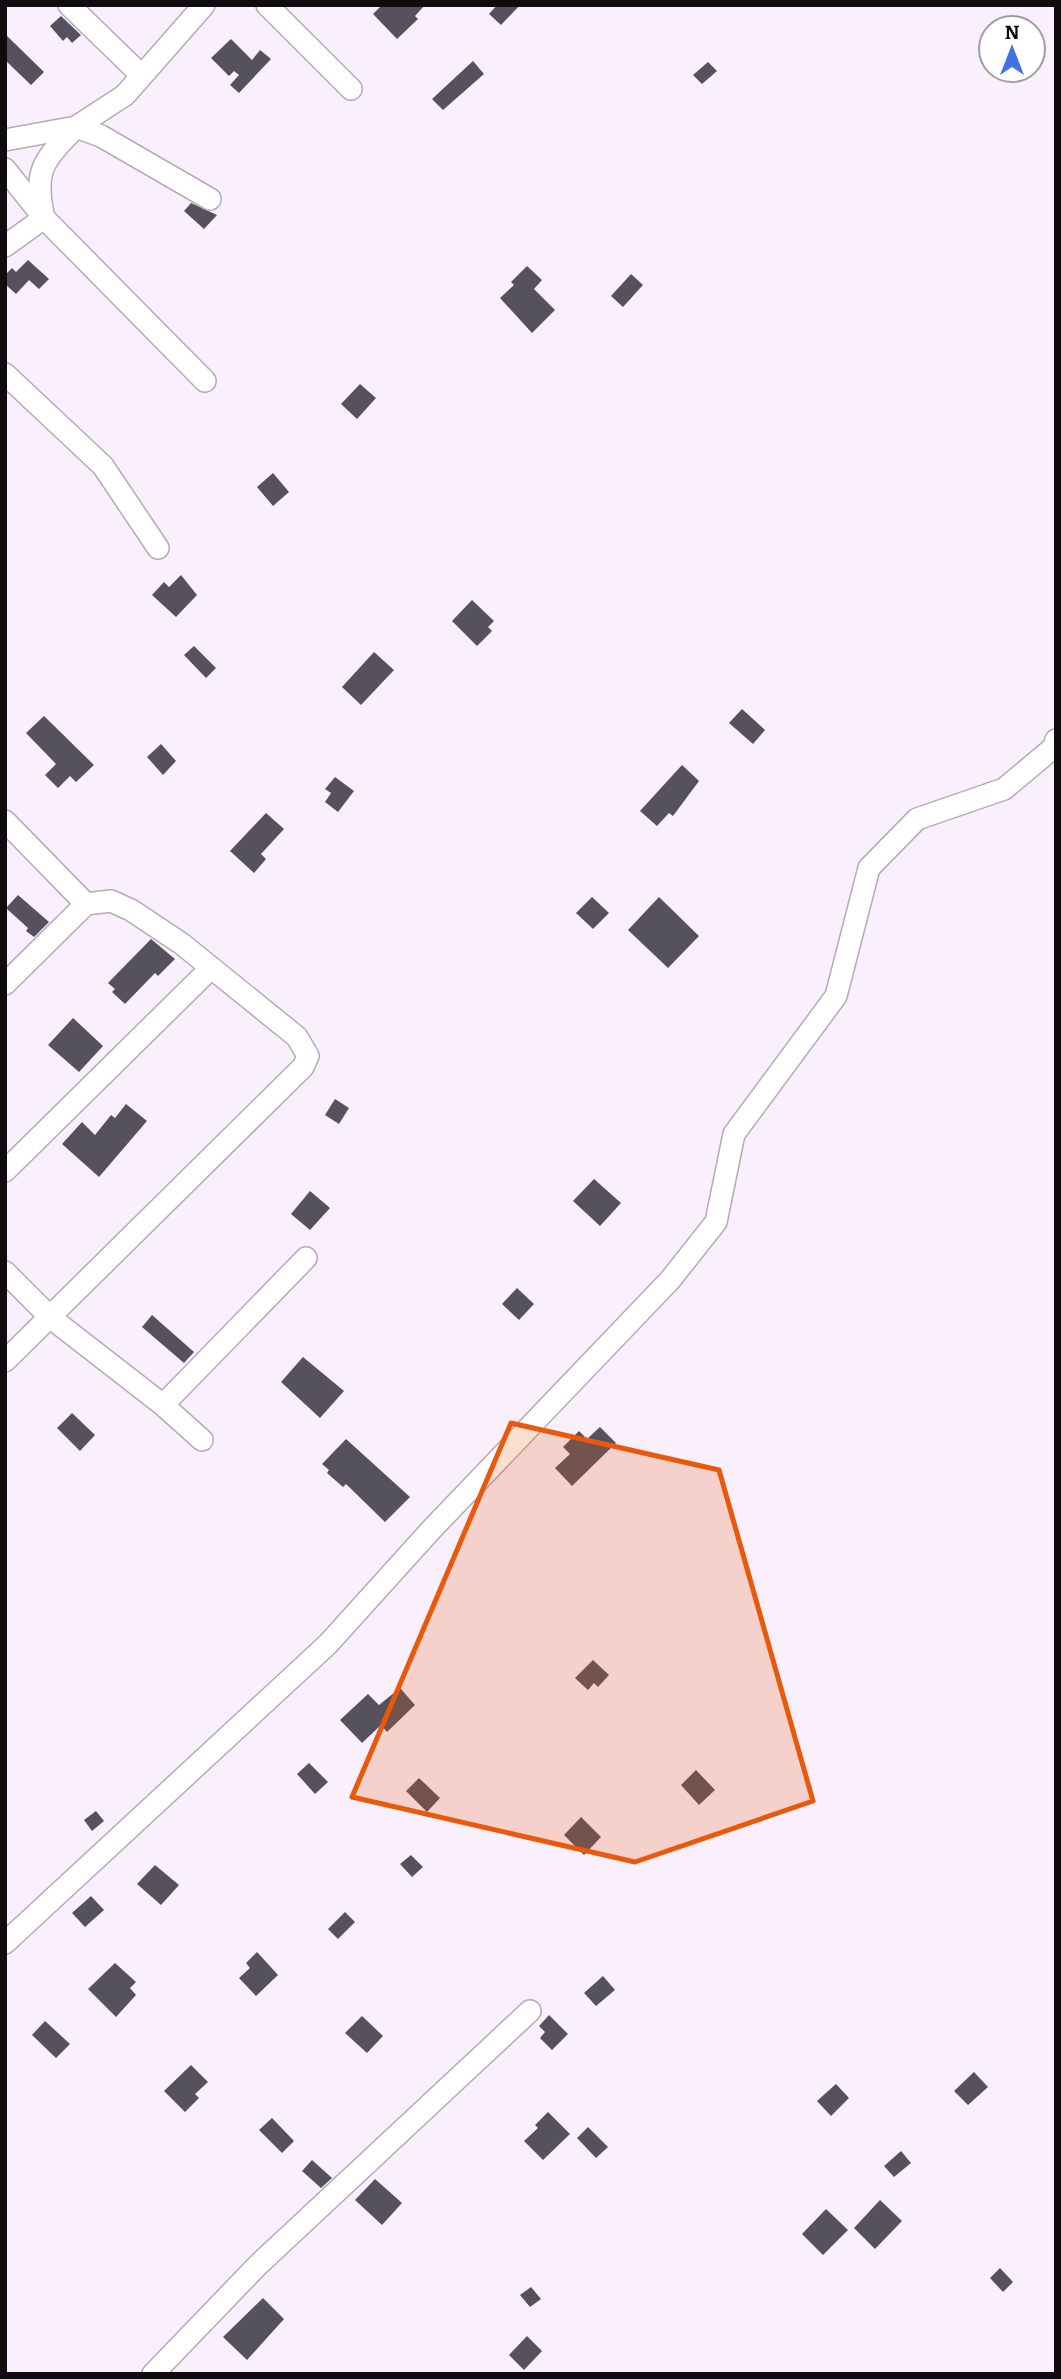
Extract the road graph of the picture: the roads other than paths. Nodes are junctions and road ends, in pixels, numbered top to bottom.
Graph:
1 (69, 5) edge
2 (204, 5) edge
3 (267, 5) edge
4 (141, 75) junction
5 (351, 89) dead end
6 (76, 127) junction
7 (5, 140) edge
8 (5, 169) edge
9 (210, 198) dead end
10 (44, 218) junction
11 (5, 246) edge
12 (5, 374) edge
13 (205, 381) dead end
14 (158, 548) dead end
15 (1056, 740) edge
16 (6, 823) edge
17 (86, 904) junction
18 (209, 969) junction
19 (5, 984) edge
20 (5, 1171) edge
21 (306, 1258) dead end
22 (5, 1272) edge
23 (51, 1318) junction
24 (5, 1361) edge
25 (163, 1405) junction
26 (202, 1440) dead end
27 (5, 1943) edge
28 (530, 2011) dead end
29 (153, 2374) edge

1 - 4 street
2 - 4 street
3 - 5 street
4 - 6 street
6 - 7 street
6 - 9 street
6 - 10 street
8 - 10 street
10 - 11 street
10 - 13 street
12 - 14 street
15 - 27 street
16 - 17 street
17 - 18 street
17 - 19 street
18 - 20 street
18 - 23 street
21 - 25 street
22 - 23 street
23 - 24 street
23 - 25 street
25 - 26 street
28 - 29 street

